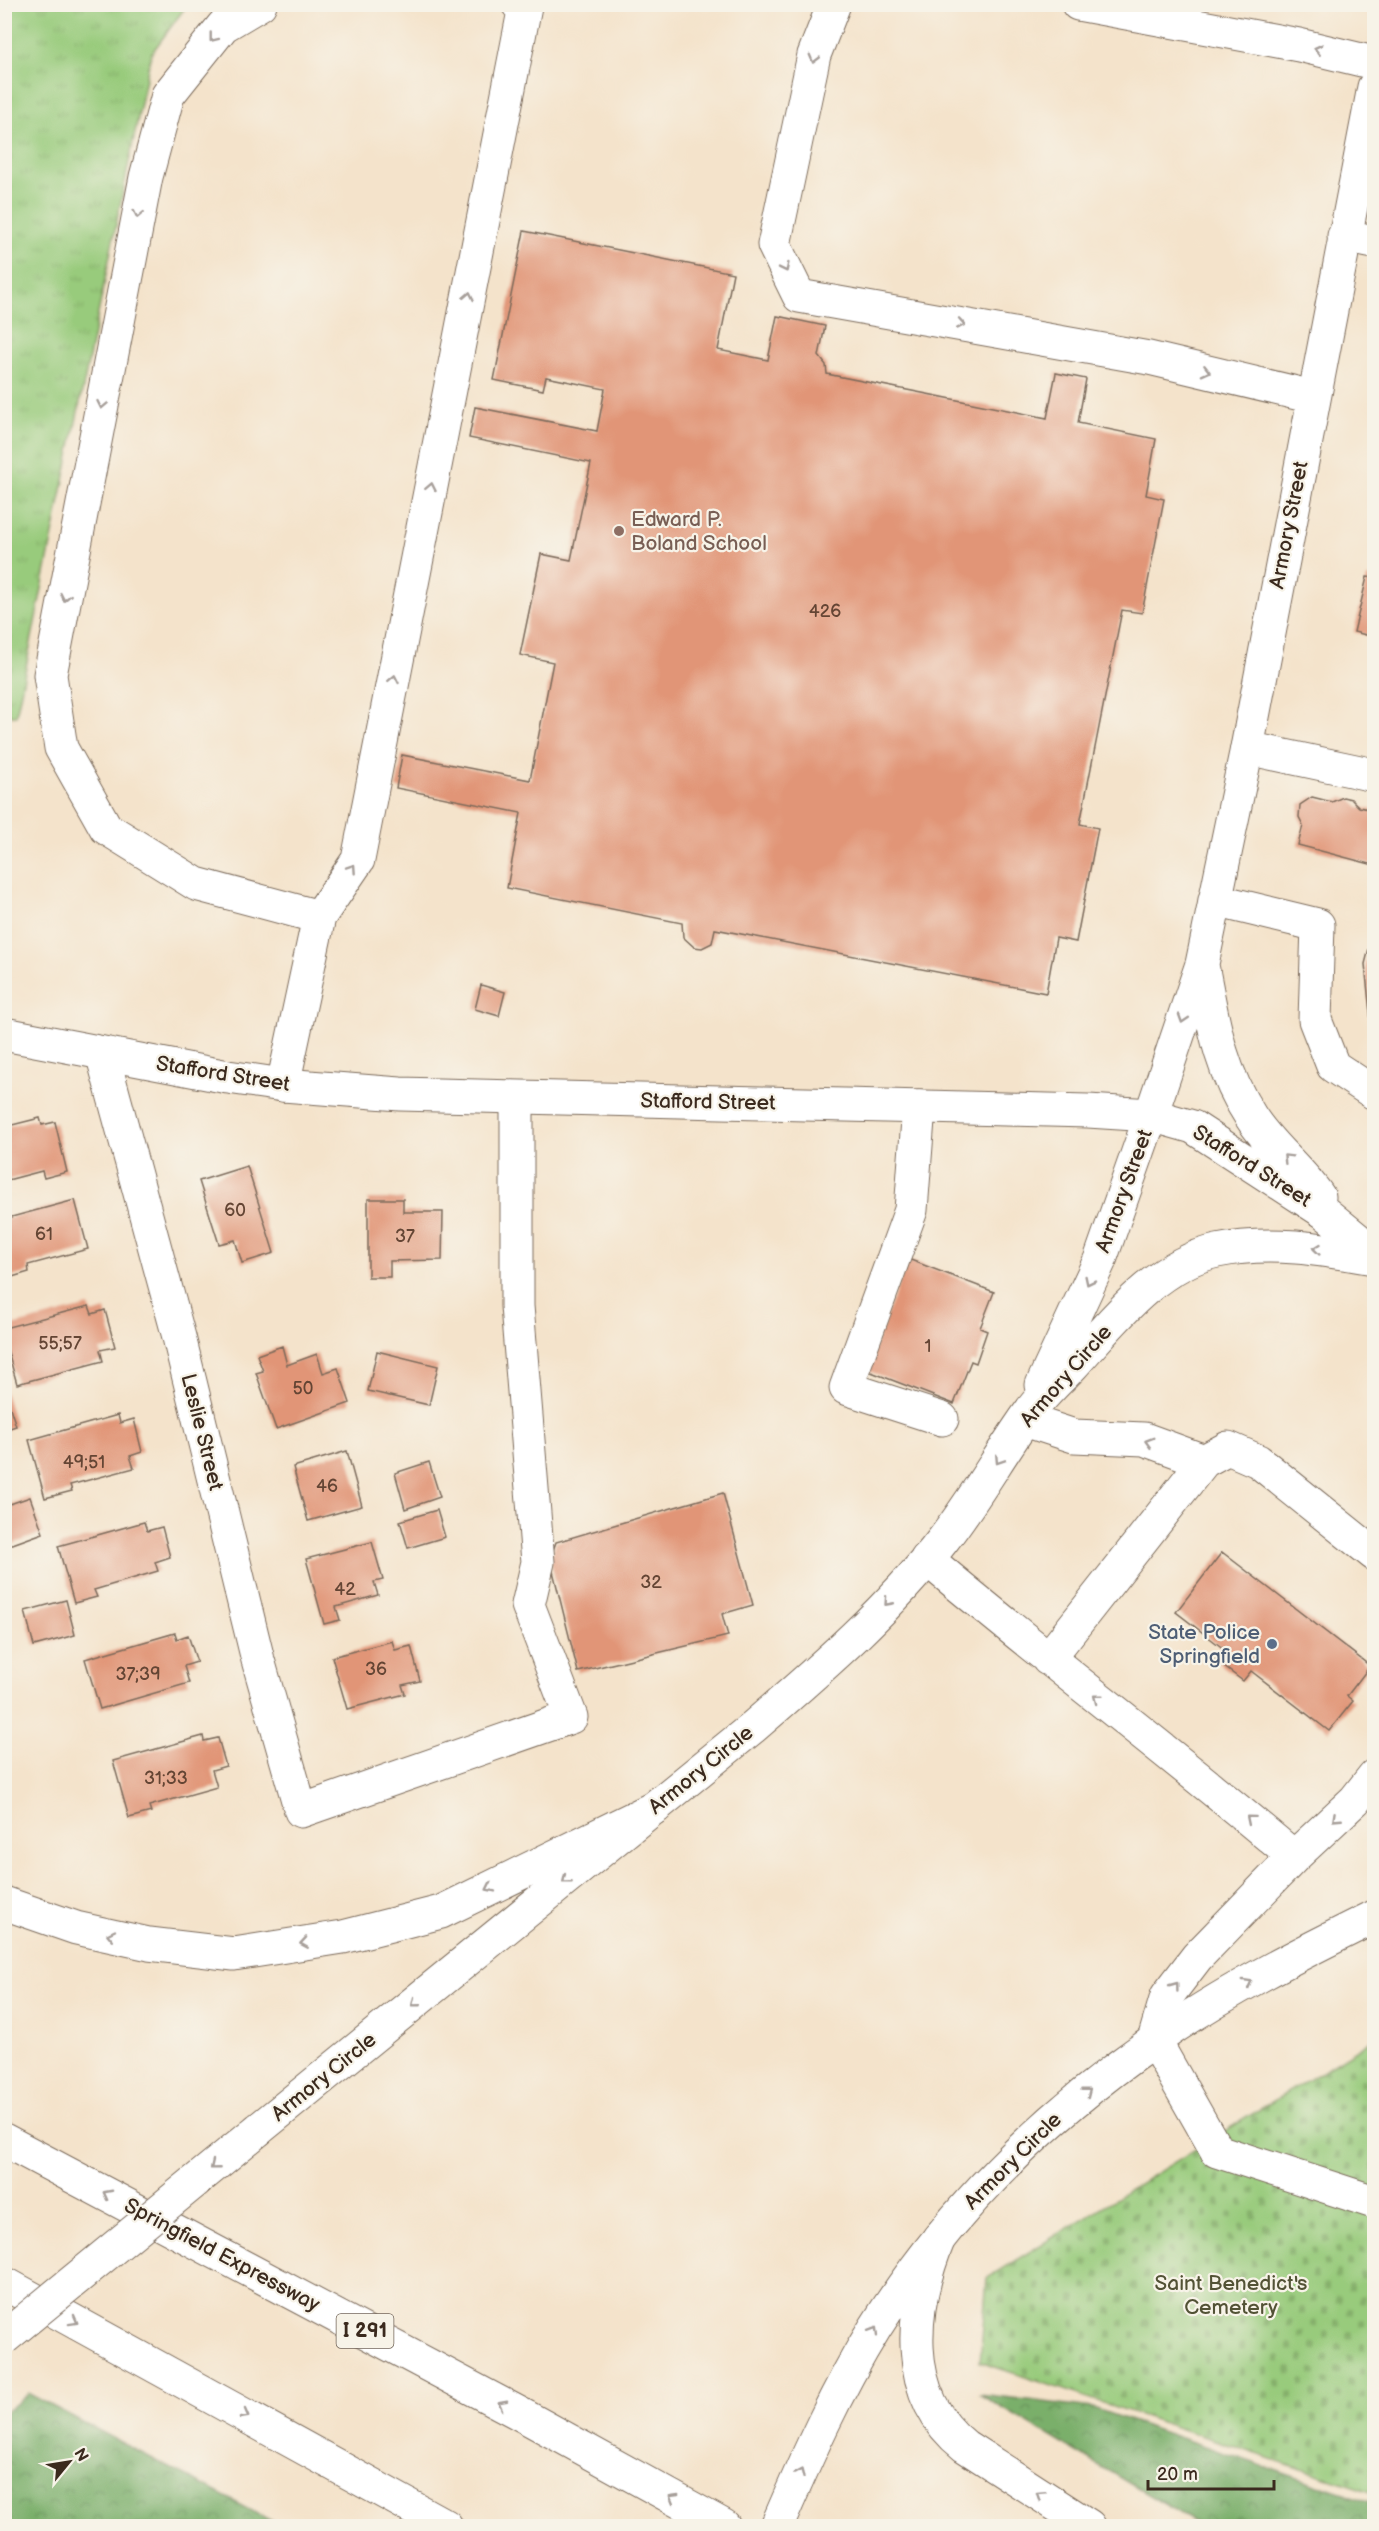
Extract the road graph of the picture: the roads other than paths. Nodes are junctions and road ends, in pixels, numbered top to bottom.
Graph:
1 (260, 4) edge
2 (518, 4) edge
3 (834, 4) edge
4 (1078, 4) edge
5 (1374, 63) edge
6 (1374, 87) edge
7 (1359, 239) edge
8 (1313, 397) junction
9 (1246, 748) junction
10 (1374, 775) edge
11 (1215, 900) junction
12 (320, 917) junction
13 (1202, 964) junction
14 (4, 1034) edge
15 (102, 1053) junction
16 (284, 1085) junction
17 (1374, 1093) edge
18 (517, 1098) junction
19 (919, 1107) junction
20 (1151, 1115) junction
21 (1335, 1221) junction
22 (1374, 1253) edge
23 (1374, 1258) edge
24 (1028, 1416) junction
25 (942, 1419) dead end
26 (1204, 1461) junction
27 (1374, 1554) edge
28 (927, 1559) junction
29 (1048, 1659) junction
30 (1374, 1776) edge
31 (656, 1807) junction
32 (1294, 1857) junction
33 (4, 1903) edge
34 (1374, 1917) edge
35 (1154, 2040) junction
36 (4, 2140) edge
37 (1374, 2202) edge
38 (939, 2238) junction
39 (4, 2283) edge
40 (4, 2338) edge
41 (446, 2526) edge
42 (724, 2526) edge
43 (777, 2526) edge
44 (1089, 2526) edge

1 -> 12 main road
12 -> 2 main road
3 -> 8 main road
5 -> 4 main road
6 - 7 main road, Armory Street
7 - 8 main road, Armory Street
8 - 9 main road, Armory Street
9 - 10 main road
9 - 11 main road, Armory Street
11 - 13 main road, Armory Street
11 - 17 main road
12 - 16 main road
13 -> 20 main road, Armory Street
21 -> 13 main road, Armory Street
14 - 15 main road, Stafford Street
15 - 16 main road, Stafford Street
15 - 18 main road, Leslie Street
16 - 18 main road, Stafford Street
18 - 19 main road, Stafford Street
19 - 20 main road, Stafford Street
19 - 25 main road
20 - 21 main road, Stafford Street
20 -> 24 main road, Armory Street
21 - 22 main road, Stafford Street
23 -> 24 main road, Armory Circle
26 -> 24 main road
24 -> 28 main road, Armory Circle
26 - 27 main road
26 - 29 main road
28 - 29 main road
28 -> 31 main road, Armory Circle
32 -> 29 main road
30 -> 32 main road
31 -> 33 main road
31 -> 40 main road, Armory Circle, bridge
35 -> 32 main road
35 -> 34 main road, Armory Circle
35 - 37 main road
38 -> 35 main road, Armory Circle
42 -> 36 main road, Springfield Expressway / I 291
43 -> 38 main road, Armory Circle
44 -> 38 main road
39 -> 41 main road

